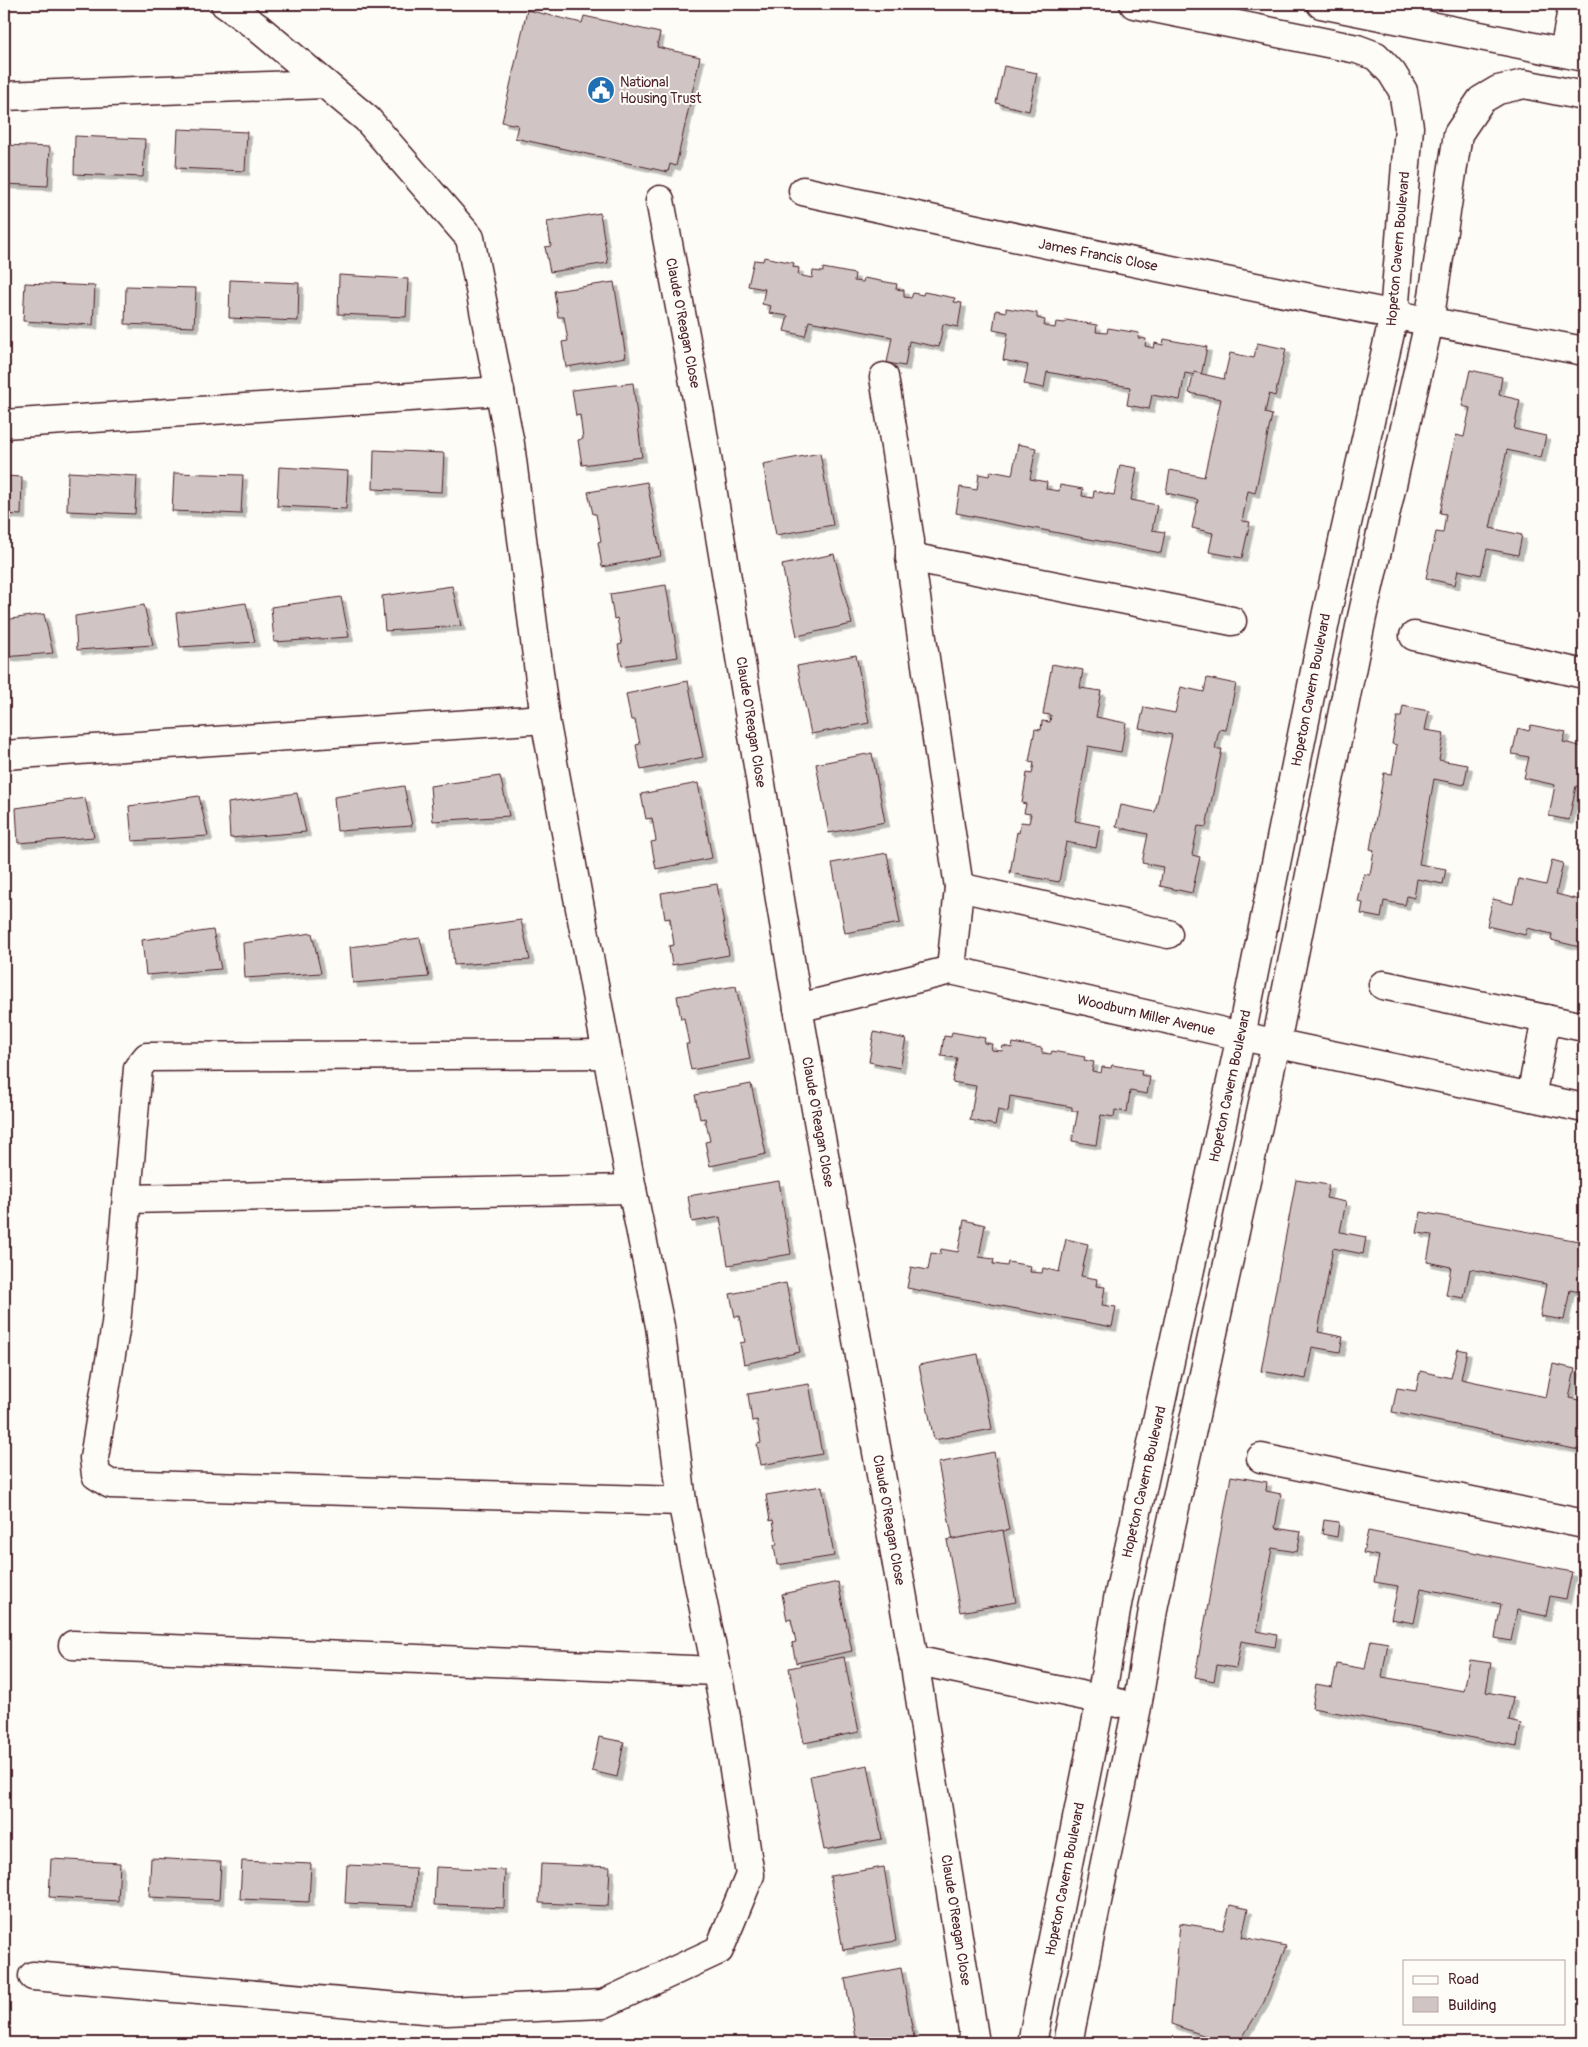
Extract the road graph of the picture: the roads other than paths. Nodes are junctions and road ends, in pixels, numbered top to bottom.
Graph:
1 (225, 4) edge
2 (1134, 4) edge
3 (1321, 4) edge
4 (1573, 4) edge
5 (1574, 54) edge
6 (325, 84) junction
7 (4, 96) edge
8 (1584, 96) edge
9 (803, 191) dead end
10 (660, 200) dead end
11 (1394, 316) junction
12 (1429, 322) junction
13 (1584, 351) edge
14 (884, 376) dead end
15 (500, 391) junction
16 (4, 424) edge
17 (910, 557) junction
18 (1232, 620) dead end
19 (1414, 636) dead end
20 (1584, 674) edge
21 (546, 719) junction
22 (4, 755) edge
23 (958, 887) junction
24 (1168, 934) dead end
25 (951, 970) junction
26 (1382, 985) dead end
27 (798, 1008) junction
28 (1546, 1019) junction
29 (1584, 1027) edge
30 (1241, 1036) junction
31 (1276, 1043) junction
32 (606, 1054) junction
33 (1531, 1097) junction
34 (1584, 1108) edge
35 (632, 1189) junction
36 (127, 1199) junction
37 (1261, 1458) dead end
38 (682, 1501) junction
39 (1584, 1524) edge
40 (73, 1645) dead end
41 (914, 1660) junction
42 (716, 1671) junction
43 (1101, 1699) junction
44 (1137, 1707) junction
45 (34, 1976) dead end
46 (975, 2043) edge
47 (1032, 2043) edge
48 (1068, 2043) edge

1 - 6 main road
2 - 11 main road, Hopeton Cavern Boulevard
3 - 5 main road
4 - 5 main road
6 - 7 main road
6 - 15 main road
8 - 12 main road
9 - 11 main road, James Francis Close
10 - 27 main road, Claude O'Reagan Close
11 - 12 main road, James Francis Close
11 - 30 main road, Hopeton Cavern Boulevard
12 - 13 main road, James Francis Close
12 - 31 main road
14 - 17 main road
15 - 16 main road
15 - 21 main road
17 - 18 main road
17 - 23 main road
19 - 20 main road
21 - 22 main road
21 - 32 main road
23 - 24 main road
23 - 25 main road
25 - 27 main road, Woodburn Miller Avenue
25 - 30 main road, Woodburn Miller Avenue
26 - 28 main road
27 - 41 main road, Claude O'Reagan Close
28 - 29 main road
28 - 33 main road
30 - 31 main road, Woodburn Miller Avenue
30 - 43 main road, Hopeton Cavern Boulevard
31 - 33 main road, Woodburn Miller Avenue
31 - 44 main road
32 - 35 main road
32 - 36 main road
33 - 34 main road, Woodburn Miller Avenue
35 - 36 main road
35 - 38 main road
36 - 38 main road
37 - 39 main road
38 - 42 main road
40 - 42 main road
41 - 43 main road
41 - 46 main road, Claude O'Reagan Close
42 - 45 main road
43 - 44 main road
43 - 47 main road, Hopeton Cavern Boulevard
44 - 48 main road

